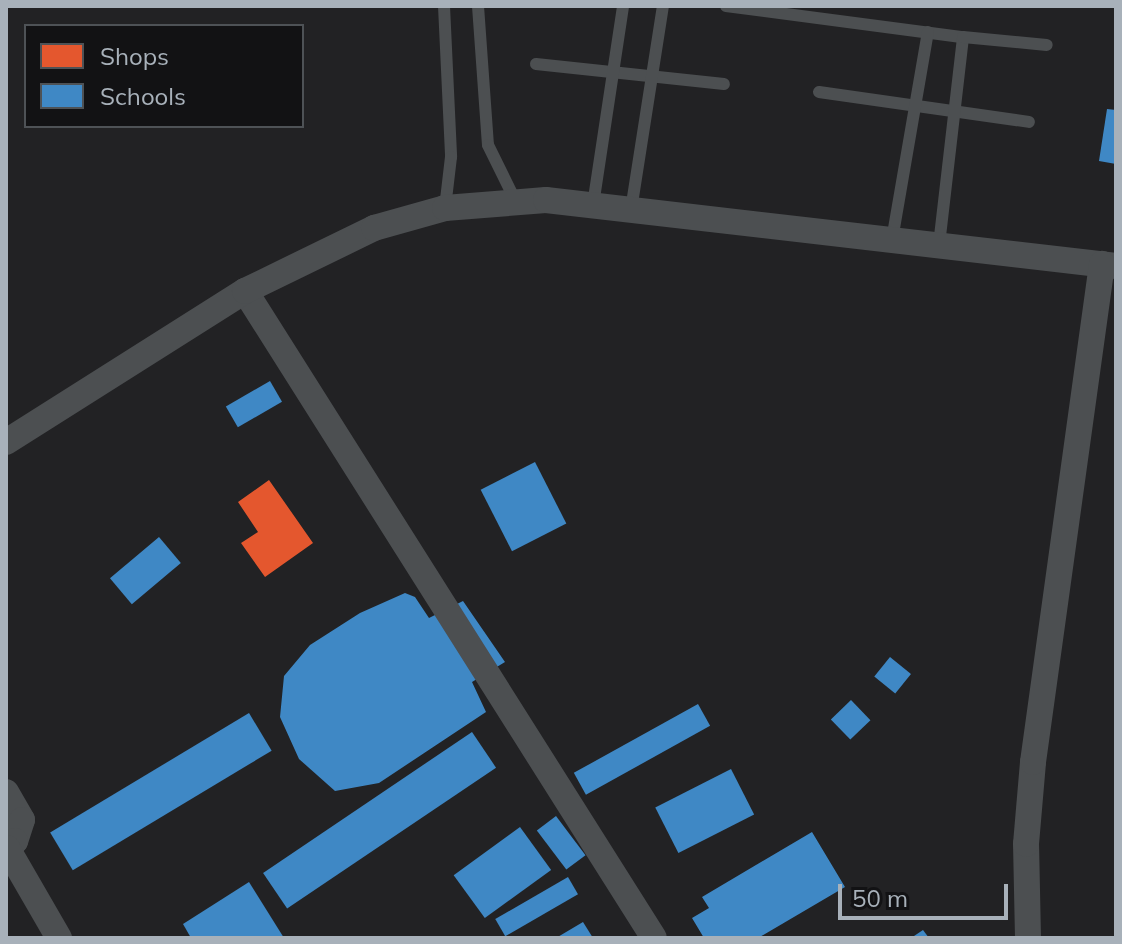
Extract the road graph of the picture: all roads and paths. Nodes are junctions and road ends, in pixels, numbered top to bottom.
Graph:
1 (444, 6) edge
2 (478, 6) edge
3 (623, 6) edge
4 (663, 6) edge
5 (726, 6) edge
6 (928, 32) junction
7 (963, 37) junction
8 (1047, 45) dead end
9 (536, 64) dead end
10 (613, 73) junction
11 (652, 77) junction
12 (724, 84) dead end
13 (819, 92) dead end
14 (915, 106) junction
15 (954, 109) junction
16 (1029, 122) dead end
17 (516, 202) junction
18 (593, 205) junction
19 (445, 208) junction
20 (631, 210) junction
21 (892, 240) junction
22 (939, 245) junction
23 (1109, 265) edge
24 (245, 291) junction
25 (6, 442) edge
26 (6, 792) edge
27 (6, 848) edge
28 (59, 938) edge
29 (654, 938) edge
30 (1028, 938) edge

1 - 19 lane
2 - 17 lane
3 - 10 lane
4 - 11 lane
5 - 6 lane
6 - 7 lane
6 - 14 lane
7 - 8 lane
7 - 15 lane
9 - 10 lane
10 - 11 lane
10 - 18 lane
11 - 12 lane
11 - 20 lane
13 - 14 lane
14 - 15 lane
14 - 21 lane
15 - 16 lane
15 - 22 lane
17 - 18 street
17 - 19 street
18 - 20 street
19 - 24 street
20 - 21 street
21 - 22 street
22 - 23 street
23 - 30 street
24 - 25 street
24 - 29 street
26 - 27 street
27 - 28 street

